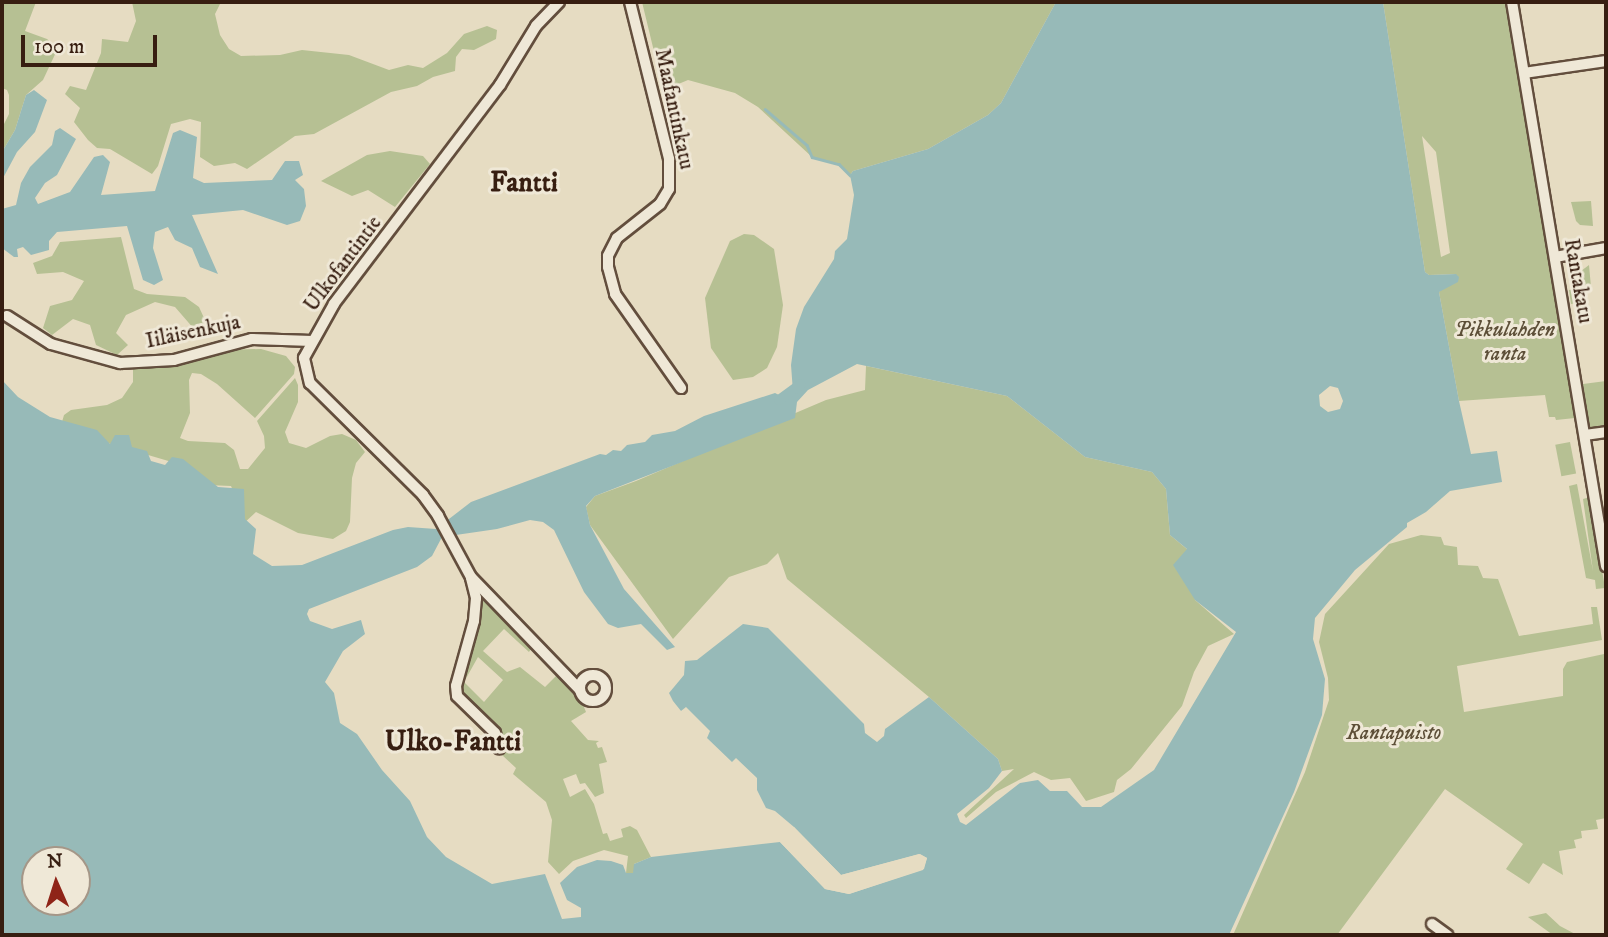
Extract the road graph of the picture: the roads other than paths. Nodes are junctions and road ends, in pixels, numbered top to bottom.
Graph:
1 (559, 2) edge
2 (630, 2) edge
3 (1512, 2) edge
4 (1606, 61) edge
5 (1524, 73) junction
6 (1606, 248) edge
7 (1555, 257) junction
8 (7, 316) dead end
9 (312, 341) junction
10 (681, 388) dead end
11 (1606, 432) edge
12 (1585, 435) junction
13 (1606, 566) edge
14 (471, 577) junction
15 (561, 668) junction
16 (588, 677) junction
17 (580, 690) junction
18 (499, 748) dead end
19 (1432, 924) dead end
20 (1447, 935) edge

1 - 9 street, Ulkofantintie
2 - 10 street, Maafantinkatu
3 - 5 street, Rantakatu
4 - 5 street
5 - 7 street, Rantakatu
6 - 7 street
7 - 12 street, Rantakatu
8 - 9 street, Iiläisenkuja
9 - 14 street, Ulkofantintie
11 - 12 street
12 - 13 street, Rantakatu
14 - 15 street, Ulkofantintie
14 - 18 street
15 - 16 street, Ulkofantintie
15 - 17 street, Ulkofantintie
16 - 17 street
16 - 17 street
19 - 20 street

